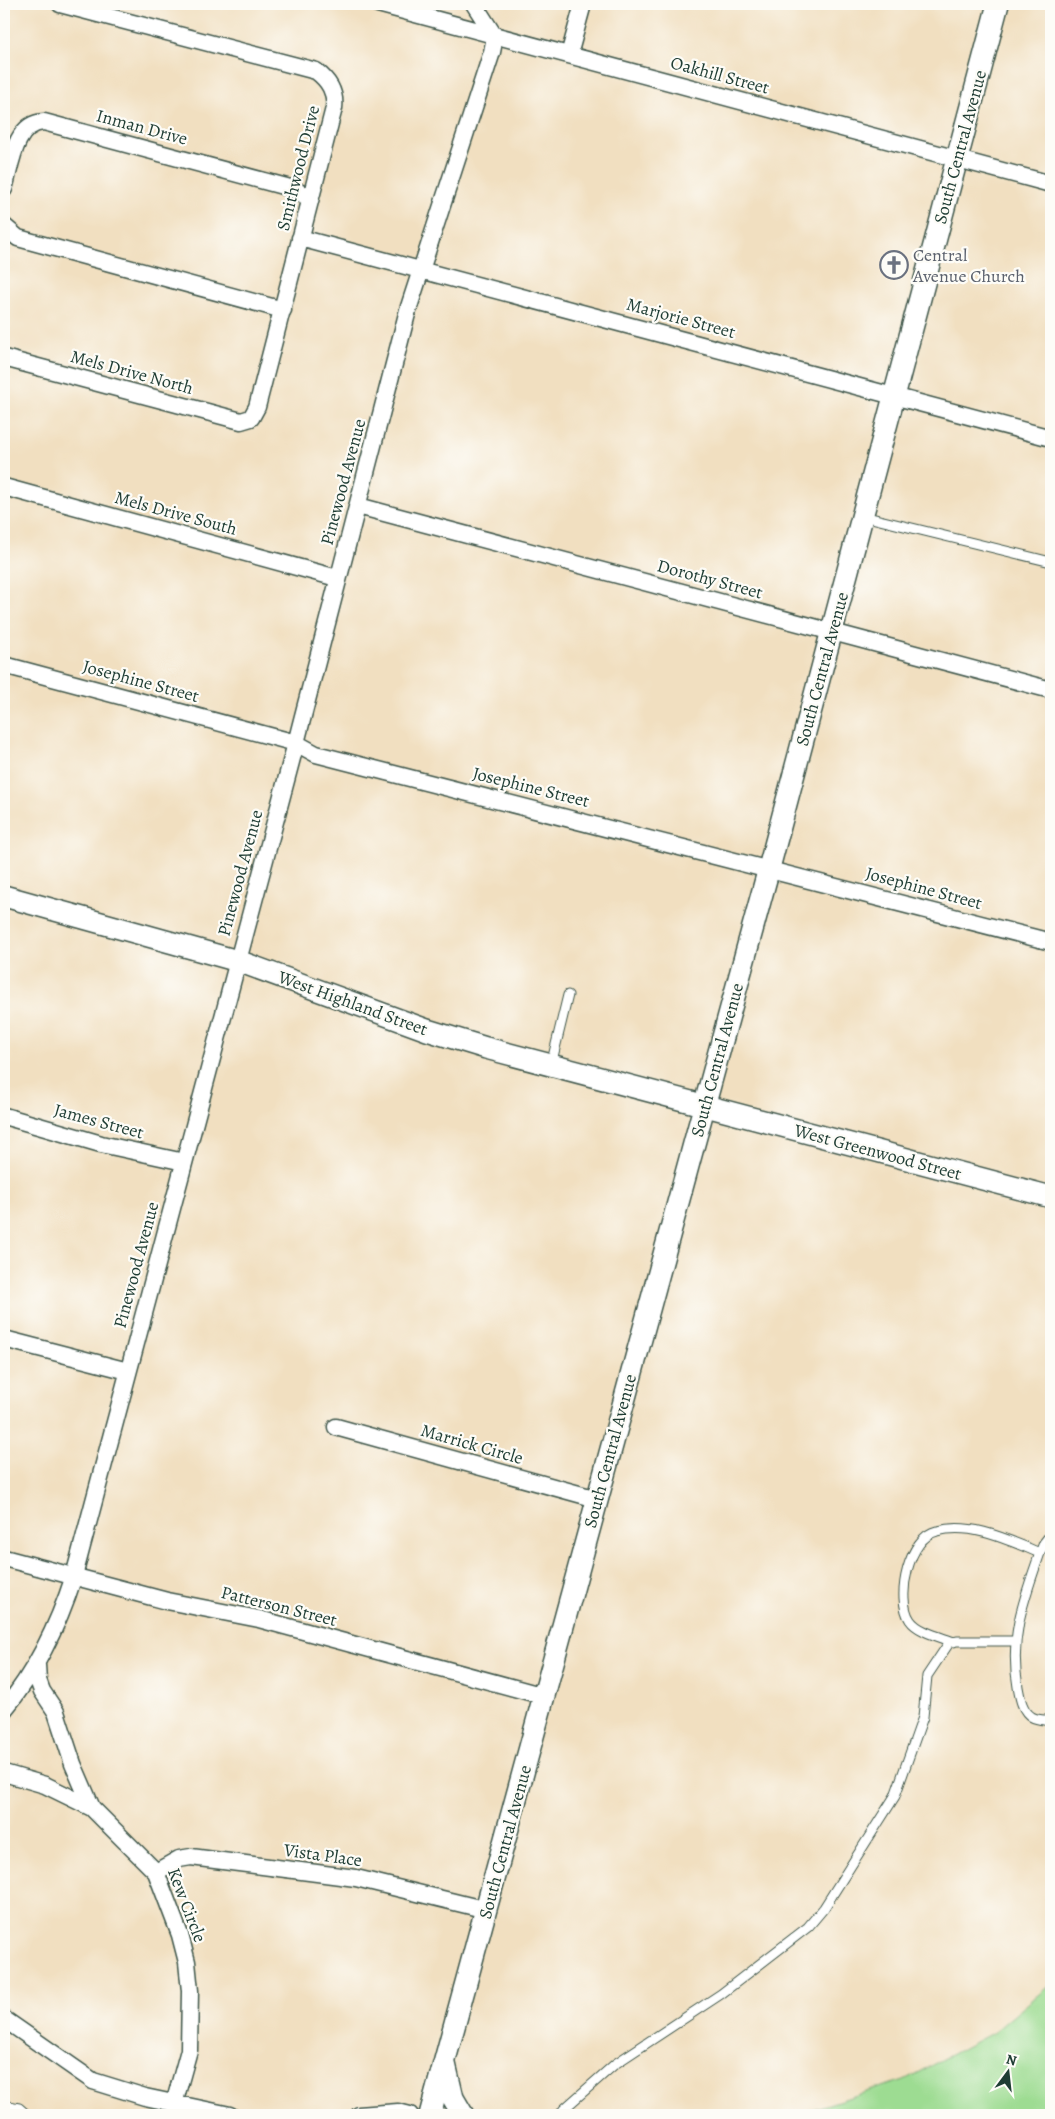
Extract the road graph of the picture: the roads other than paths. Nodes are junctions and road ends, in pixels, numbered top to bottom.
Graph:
1 (60, 4) edge
2 (378, 4) edge
3 (474, 4) edge
4 (583, 4) edge
5 (998, 4) edge
6 (495, 36) junction
7 (569, 55) junction
8 (957, 160) junction
9 (1051, 184) edge
10 (4, 189) edge
11 (310, 199) junction
12 (4, 226) edge
13 (300, 238) junction
14 (420, 270) junction
15 (283, 310) junction
16 (4, 358) edge
17 (894, 396) junction
18 (251, 418) joint
19 (1051, 438) edge
20 (4, 487) edge
21 (358, 506) junction
22 (862, 516) junction
23 (1051, 562) edge
24 (337, 578) junction
25 (832, 632) junction
26 (4, 665) edge
27 (1051, 690) edge
28 (296, 743) junction
29 (769, 868) junction
30 (4, 896) edge
31 (1051, 942) edge
32 (238, 961) junction
33 (568, 995) dead end
34 (551, 1065) junction
35 (704, 1106) junction
36 (4, 1116) edge
37 (184, 1162) junction
38 (1051, 1197) edge
39 (4, 1339) edge
40 (128, 1371) junction
41 (336, 1427) dead end
42 (597, 1500) junction
43 (1051, 1534) edge
44 (1040, 1552) junction
45 (4, 1558) edge
46 (74, 1576) junction
47 (1014, 1641) junction
48 (954, 1642) junction
49 (37, 1664) junction
50 (544, 1696) junction
51 (4, 1710) edge
52 (1051, 1721) edge
53 (4, 1773) edge
54 (92, 1808) junction
55 (156, 1872) junction
56 (486, 1910) junction
57 (4, 2019) edge
58 (444, 2061) junction
59 (174, 2104) junction
60 (4, 2105) edge
61 (27, 2115) edge
62 (230, 2115) edge
63 (359, 2115) edge
64 (410, 2115) edge
65 (430, 2115) edge
66 (463, 2115) edge
67 (560, 2115) edge

1 - 11 street, Smithwood Drive
2 - 6 street, Oakhill Street
3 - 6 street
4 - 7 street
5 - 8 street, South Central Avenue
6 - 7 street, Oakhill Street
6 - 14 street, Pinewood Avenue
7 - 8 street, Oakhill Street
8 - 9 street, Oakhill Street
8 - 17 street, South Central Avenue
10 - 11 street, Inman Drive
11 - 13 street, Smithwood Drive
12 - 15 street
13 - 14 street, Marjorie Street
13 - 15 street, Smithwood Drive
14 - 17 street, Marjorie Street
14 - 21 street, Pinewood Avenue
15 - 18 street, Smithwood Drive
16 - 18 street, Mels Drive North
17 - 19 street, Marjorie Street
17 - 22 street, South Central Avenue
20 - 24 street, Mels Drive South
21 - 24 street, Pinewood Avenue
21 - 25 street, Dorothy Street
22 - 23 lane
22 - 25 street, South Central Avenue
24 - 28 street, Pinewood Avenue
25 - 27 street, Dorothy Street
25 - 29 street, South Central Avenue
26 - 28 street, Josephine Street
28 - 29 street, Josephine Street
28 - 32 street, Pinewood Avenue
29 - 31 street, Josephine Street
29 - 35 street, South Central Avenue
30 - 32 street, West Highland Street
32 - 34 street, West Highland Street
32 - 37 street, Pinewood Avenue
33 - 34 lane
34 - 35 street, West Highland Street
35 - 38 street, West Greenwood Street
35 - 42 street, South Central Avenue
36 - 37 street, James Street
37 - 40 street, Pinewood Avenue
39 - 40 street
40 - 46 street, Pinewood Avenue
41 - 42 street, Marrick Circle
42 - 50 street, South Central Avenue
43 - 44 lane
44 - 47 lane
44 - 48 lane
45 - 46 street, Patterson Street
46 - 49 street, Pinewood Avenue
46 - 50 street, Patterson Street
47 - 48 lane
47 - 52 lane
48 - 67 lane
49 - 51 street, Pinewood Avenue
49 - 54 street
50 - 56 street, South Central Avenue
53 - 54 street, Kew Circle
54 - 55 street, Kew Circle
55 - 56 street, Vista Place
55 - 59 street, Kew Circle
56 - 58 street, South Central Avenue
57 - 59 street
58 - 65 street, South Central Avenue
58 - 66 street
59 - 62 street
60 - 61 lane
63 - 64 street

